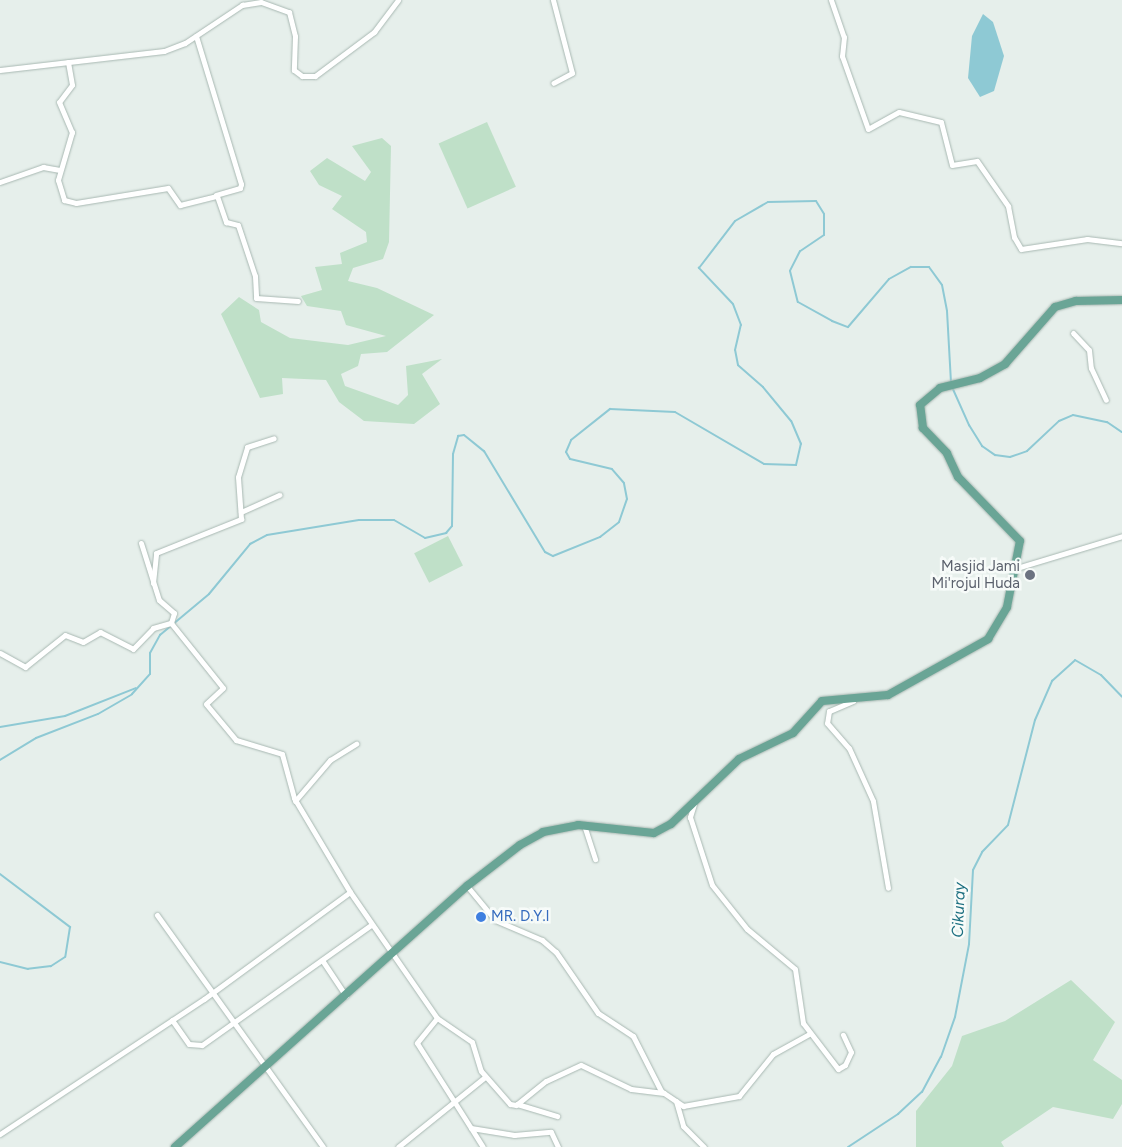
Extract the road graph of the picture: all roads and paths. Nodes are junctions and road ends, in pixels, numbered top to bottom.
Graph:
1 (398, 0) edge
2 (553, 0) edge
3 (831, 0) edge
4 (276, 2) edge
5 (196, 36) junction
6 (68, 62) junction
7 (0, 70) edge
8 (554, 83) dead end
9 (60, 170) junction
10 (0, 182) edge
11 (216, 195) junction
12 (1122, 243) edge
13 (1122, 300) edge
14 (298, 301) dead end
15 (1073, 333) dead end
16 (1106, 400) dead end
17 (274, 438) dead end
18 (279, 496) dead end
19 (242, 512) junction
20 (1122, 536) edge
21 (141, 543) dead end
22 (1018, 568) junction
23 (153, 583) junction
24 (171, 624) junction
25 (0, 652) edge
26 (853, 701) junction
27 (356, 744) dead end
28 (295, 801) junction
29 (696, 801) junction
30 (584, 825) junction
31 (595, 859) dead end
32 (467, 886) junction
33 (888, 888) dead end
34 (350, 892) junction
35 (157, 915) dead end
36 (372, 925) junction
37 (392, 953) junction
38 (322, 960) junction
39 (211, 993) junction
40 (346, 996) junction
41 (437, 1018) junction
42 (172, 1020) junction
43 (233, 1021) junction
44 (809, 1034) junction
45 (843, 1035) dead end
46 (265, 1067) junction
47 (485, 1077) junction
48 (664, 1093) junction
49 (675, 1098) junction
50 (517, 1104) junction
51 (453, 1106) junction
52 (556, 1116) dead end
53 (470, 1128) junction
54 (0, 1134) edge
55 (175, 1147) edge
56 (323, 1147) edge
57 (398, 1147) edge
58 (483, 1147) edge
59 (558, 1147) edge
60 (704, 1147) edge

1 - 4 street
2 - 8 street
3 - 12 street
4 - 5 street
5 - 6 street
5 - 11 street
6 - 7 street
6 - 9 street
9 - 10 street
9 - 11 street
11 - 14 street
13 - 22 main road
15 - 16 street
17 - 19 street
18 - 19 street
19 - 23 street
20 - 22 street
21 - 23 street
22 - 26 main road
23 - 24 street
24 - 25 street
24 - 28 street
26 - 29 main road
26 - 33 street
27 - 28 street
28 - 34 street
29 - 30 main road
29 - 44 street
30 - 31 street
30 - 32 main road
32 - 37 main road
32 - 48 street
34 - 36 street
34 - 39 street
35 - 39 street
36 - 37 street
36 - 38 street
37 - 40 main road
37 - 41 street
38 - 40 street
38 - 43 street
39 - 42 street
39 - 43 street
40 - 46 main road
41 - 47 street
41 - 51 street
42 - 43 street
42 - 54 street
43 - 46 street
44 - 45 street
44 - 49 street
46 - 55 main road
46 - 56 street
47 - 50 street
47 - 51 street
48 - 49 street
48 - 50 street
49 - 60 street
50 - 52 street
51 - 53 street
51 - 57 street
53 - 58 street
53 - 59 street

